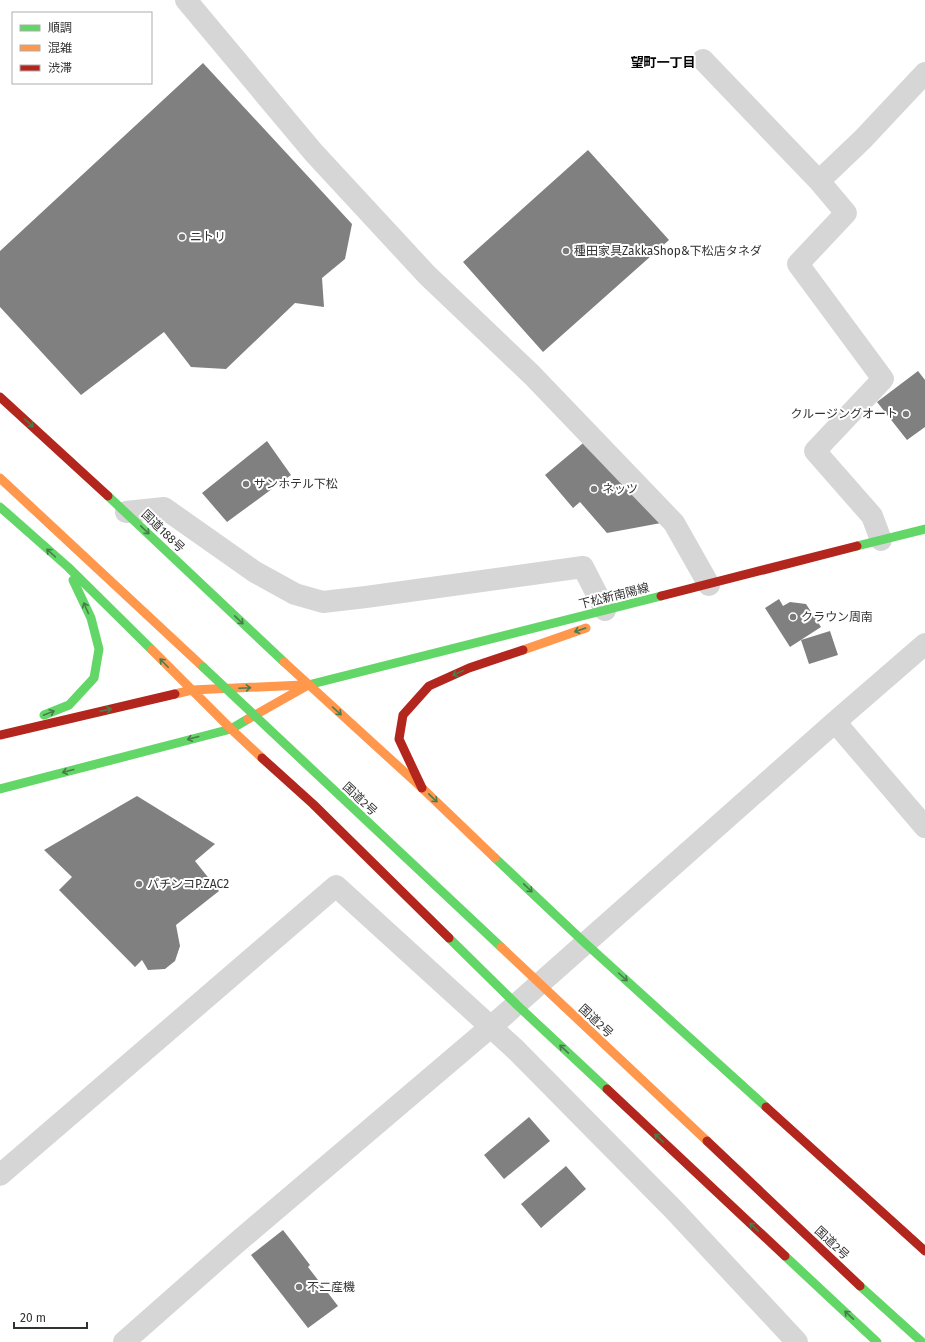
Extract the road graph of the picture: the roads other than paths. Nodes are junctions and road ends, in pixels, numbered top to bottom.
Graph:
1 (186, 0) edge
2 (703, 60) dead end
3 (925, 72) edge
4 (819, 181) junction
5 (0, 397) edge
6 (0, 478) edge
7 (0, 507) edge
8 (126, 512) junction
9 (925, 529) edge
10 (881, 540) junction
11 (68, 567) junction
12 (709, 585) junction
13 (606, 617) junction
14 (925, 644) edge
15 (308, 685) junction
16 (192, 690) junction
17 (835, 722) junction
18 (231, 728) junction
19 (0, 734) edge
20 (422, 788) junction
21 (0, 789) edge
22 (925, 827) edge
23 (586, 943) junction
24 (517, 1005) junction
25 (492, 1026) junction
26 (0, 1175) edge
27 (925, 1251) edge
28 (124, 1342) edge
29 (797, 1342) edge
30 (877, 1342) edge
31 (922, 1342) edge

1 - 12 street
2 - 4 street
3 - 4 street
4 - 10 street
5 -> 8 main road, 国道188号
6 - 31 main road, 国道2号, bridge
11 -> 7 main road
8 - 13 street
8 -> 15 main road, 国道188号
9 - 10 main road, 下松新南陽線
10 - 12 main road, 下松新南陽線
16 -> 11 main road
19 -> 11 main road
12 - 13 main road, 下松新南陽線
12 - 13 main road
13 - 15 main road, 下松新南陽線
13 -> 20 main road
14 - 17 street
16 -> 15 main road
15 - 18 main road
15 -> 20 main road
16 - 18 main road
19 -> 16 main road
17 - 22 street
17 - 23 street
18 -> 21 main road
18 - 24 main road
20 -> 23 main road
23 - 24 street
23 -> 27 main road
24 - 25 street
30 -> 24 main road
25 - 26 street
25 - 28 street
25 - 29 street

